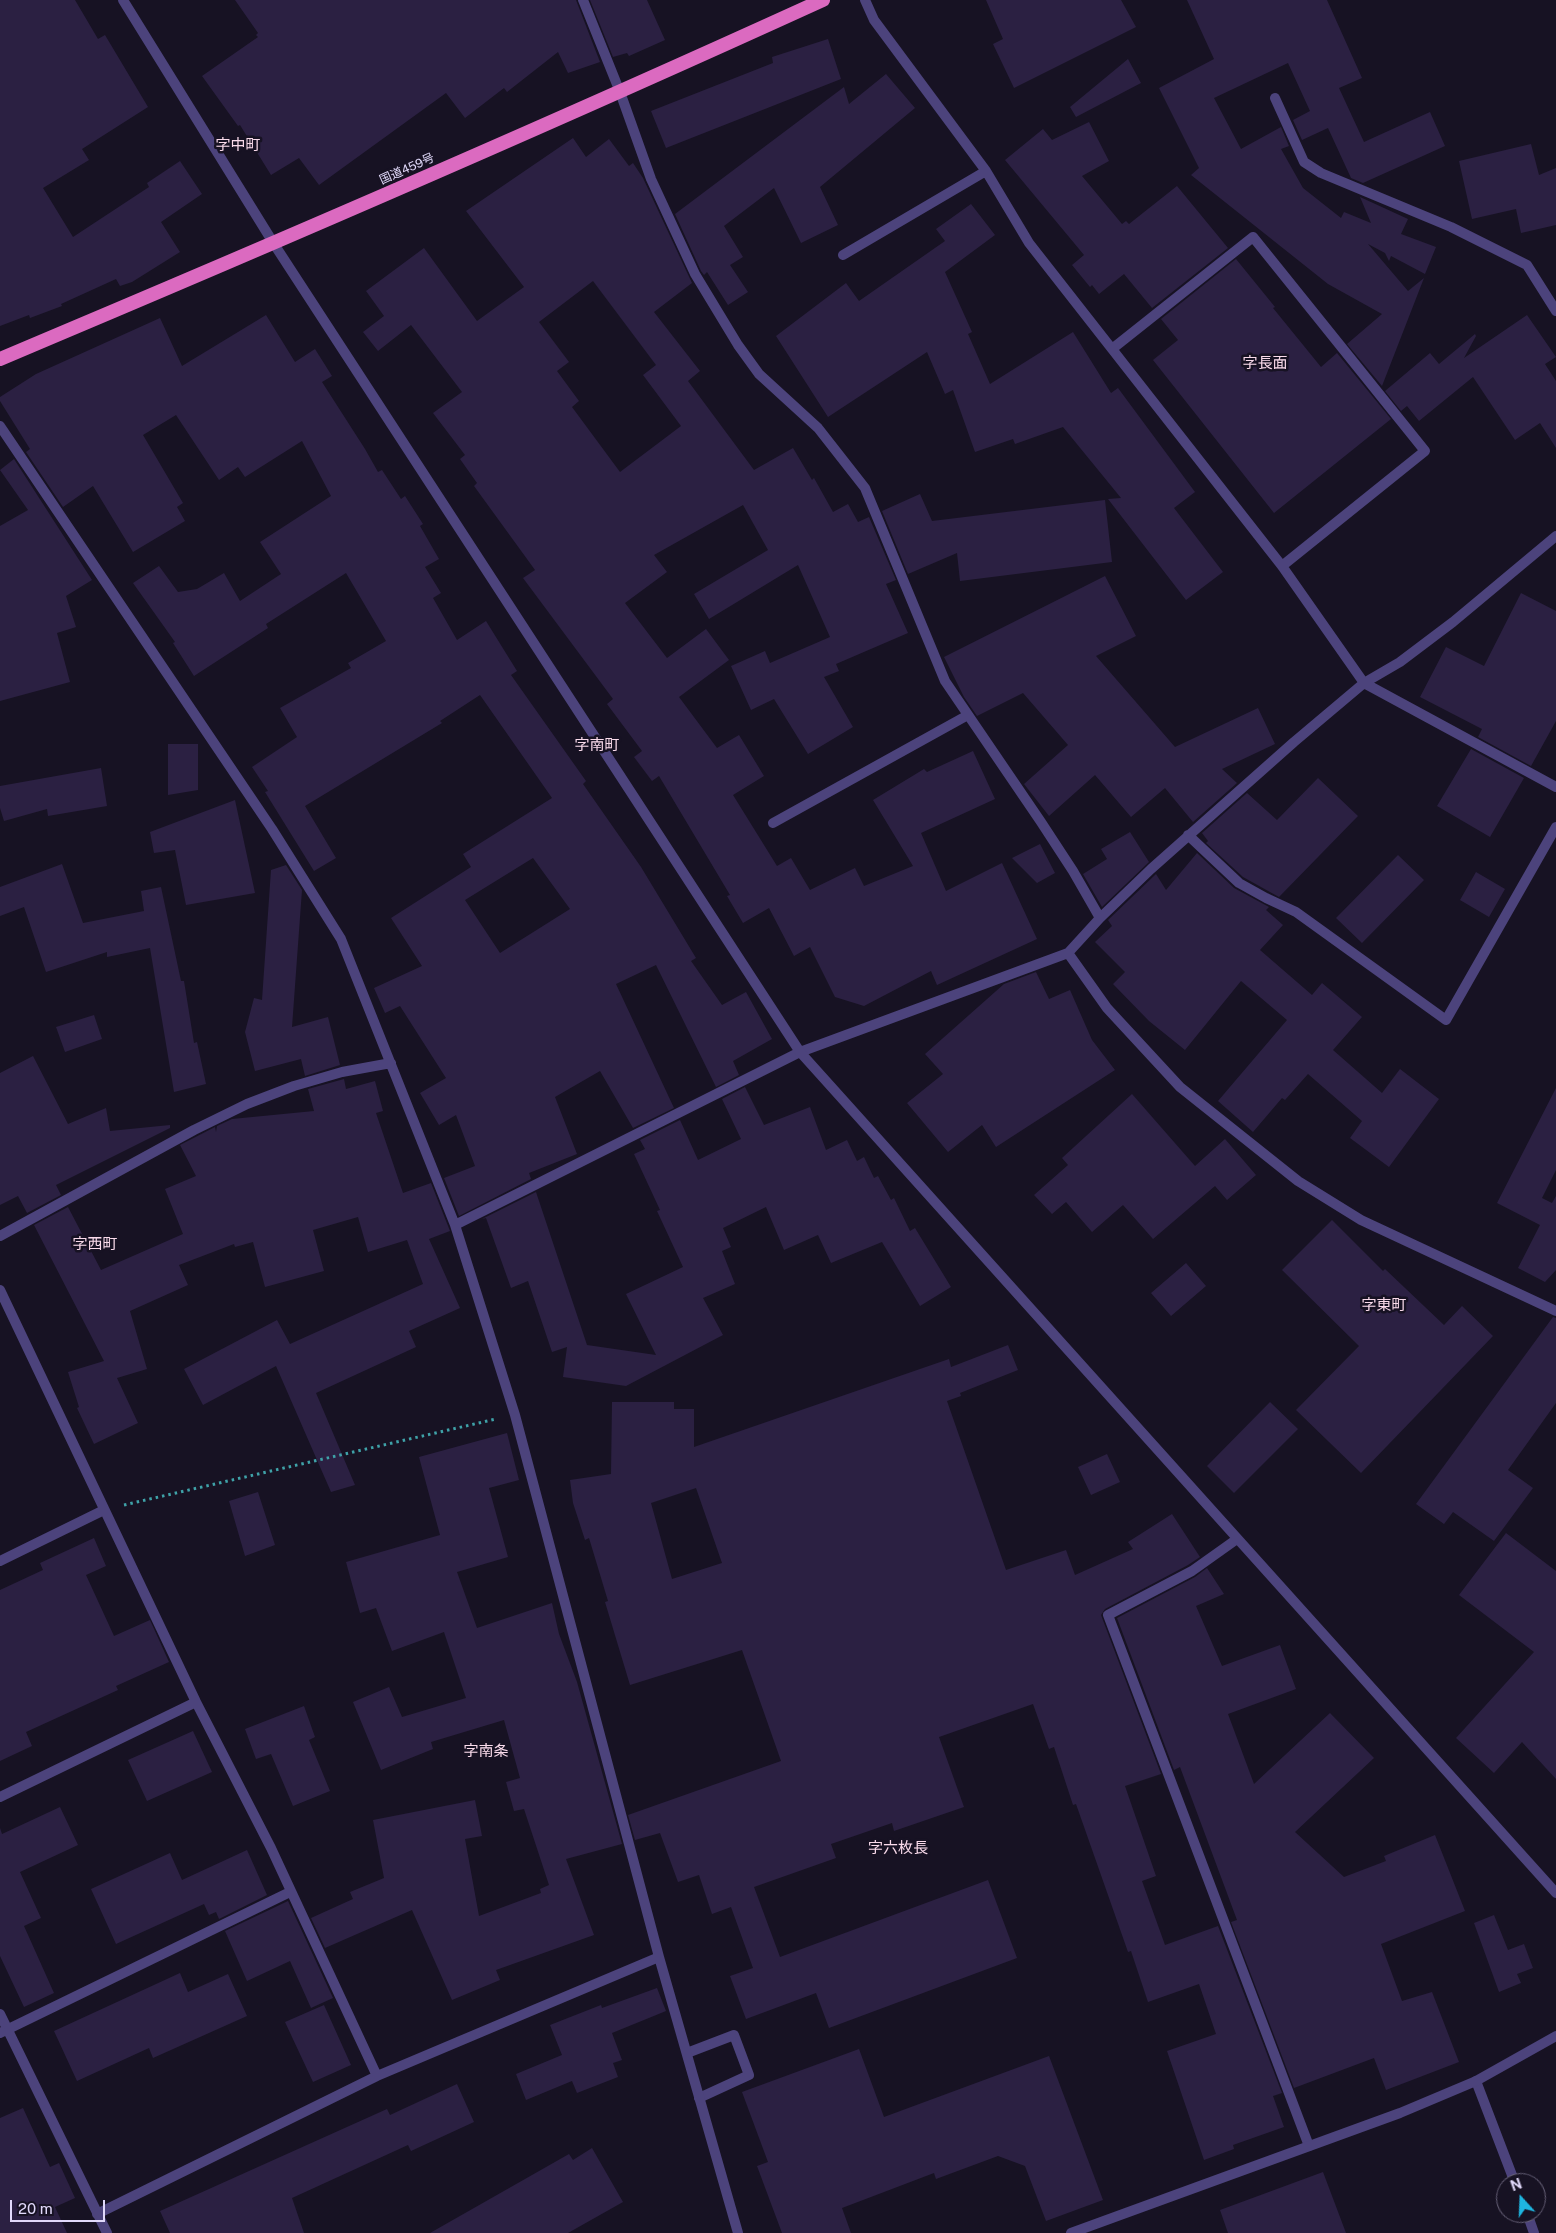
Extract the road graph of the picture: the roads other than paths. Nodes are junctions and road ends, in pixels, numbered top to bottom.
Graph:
1 (123, 0) edge
2 (583, 0) edge
3 (823, 0) edge
4 (865, 0) edge
5 (620, 92) junction
6 (1275, 98) dead end
7 (986, 171) junction
8 (274, 244) junction
9 (843, 255) dead end
10 (1556, 311) edge
11 (1112, 349) junction
12 (0, 360) edge
13 (0, 426) edge
14 (1556, 536) edge
15 (1282, 566) junction
16 (1364, 683) junction
17 (968, 715) junction
18 (1556, 787) edge
19 (773, 823) dead end
20 (1556, 828) edge
21 (1188, 835) junction
22 (1100, 918) junction
23 (1068, 953) junction
24 (800, 1052) junction
25 (391, 1063) junction
26 (455, 1225) junction
27 (0, 1236) edge
28 (0, 1290) edge
29 (1556, 1311) edge
30 (104, 1510) junction
31 (1237, 1539) junction
32 (0, 1561) edge
33 (196, 1702) junction
34 (0, 1797) edge
35 (290, 1892) junction
36 (1556, 1893) edge
37 (659, 1956) junction
38 (0, 2014) edge
39 (4, 2031) edge
40 (1556, 2036) edge
41 (687, 2053) junction
42 (377, 2076) junction
43 (1476, 2081) junction
44 (699, 2098) junction
45 (1309, 2146) junction
46 (1511, 2173) edge
47 (97, 2214) junction
48 (106, 2233) edge
49 (738, 2233) edge
50 (1071, 2233) edge

1 - 8 street
2 - 5 street
3 - 5 highway, 国道459号
4 - 7 street
5 - 8 highway, 国道459号
5 - 17 street
6 - 10 street
7 - 9 street
7 - 11 street
8 - 12 highway, 国道459号
8 - 24 street
11 - 15 street
11 - 15 street
13 - 25 street
14 - 16 street
15 - 16 street
16 - 18 street
16 - 21 street
17 - 19 street
17 - 22 street
20 - 21 street
21 - 22 street
22 - 23 street
23 - 24 street
23 - 29 street
24 - 26 street
24 - 31 street
25 - 26 street
25 - 27 street
26 - 37 street
28 - 30 street
30 - 32 street
30 - 33 street
31 - 36 street
31 - 45 street
33 - 34 street
33 - 35 street
35 - 39 street
35 - 42 street
37 - 41 street
37 - 42 street
38 - 39 street
39 - 47 street
40 - 43 street
41 - 44 street
41 - 44 street
42 - 47 street
43 - 45 street
43 - 46 street
44 - 49 street
45 - 50 street
47 - 48 street

